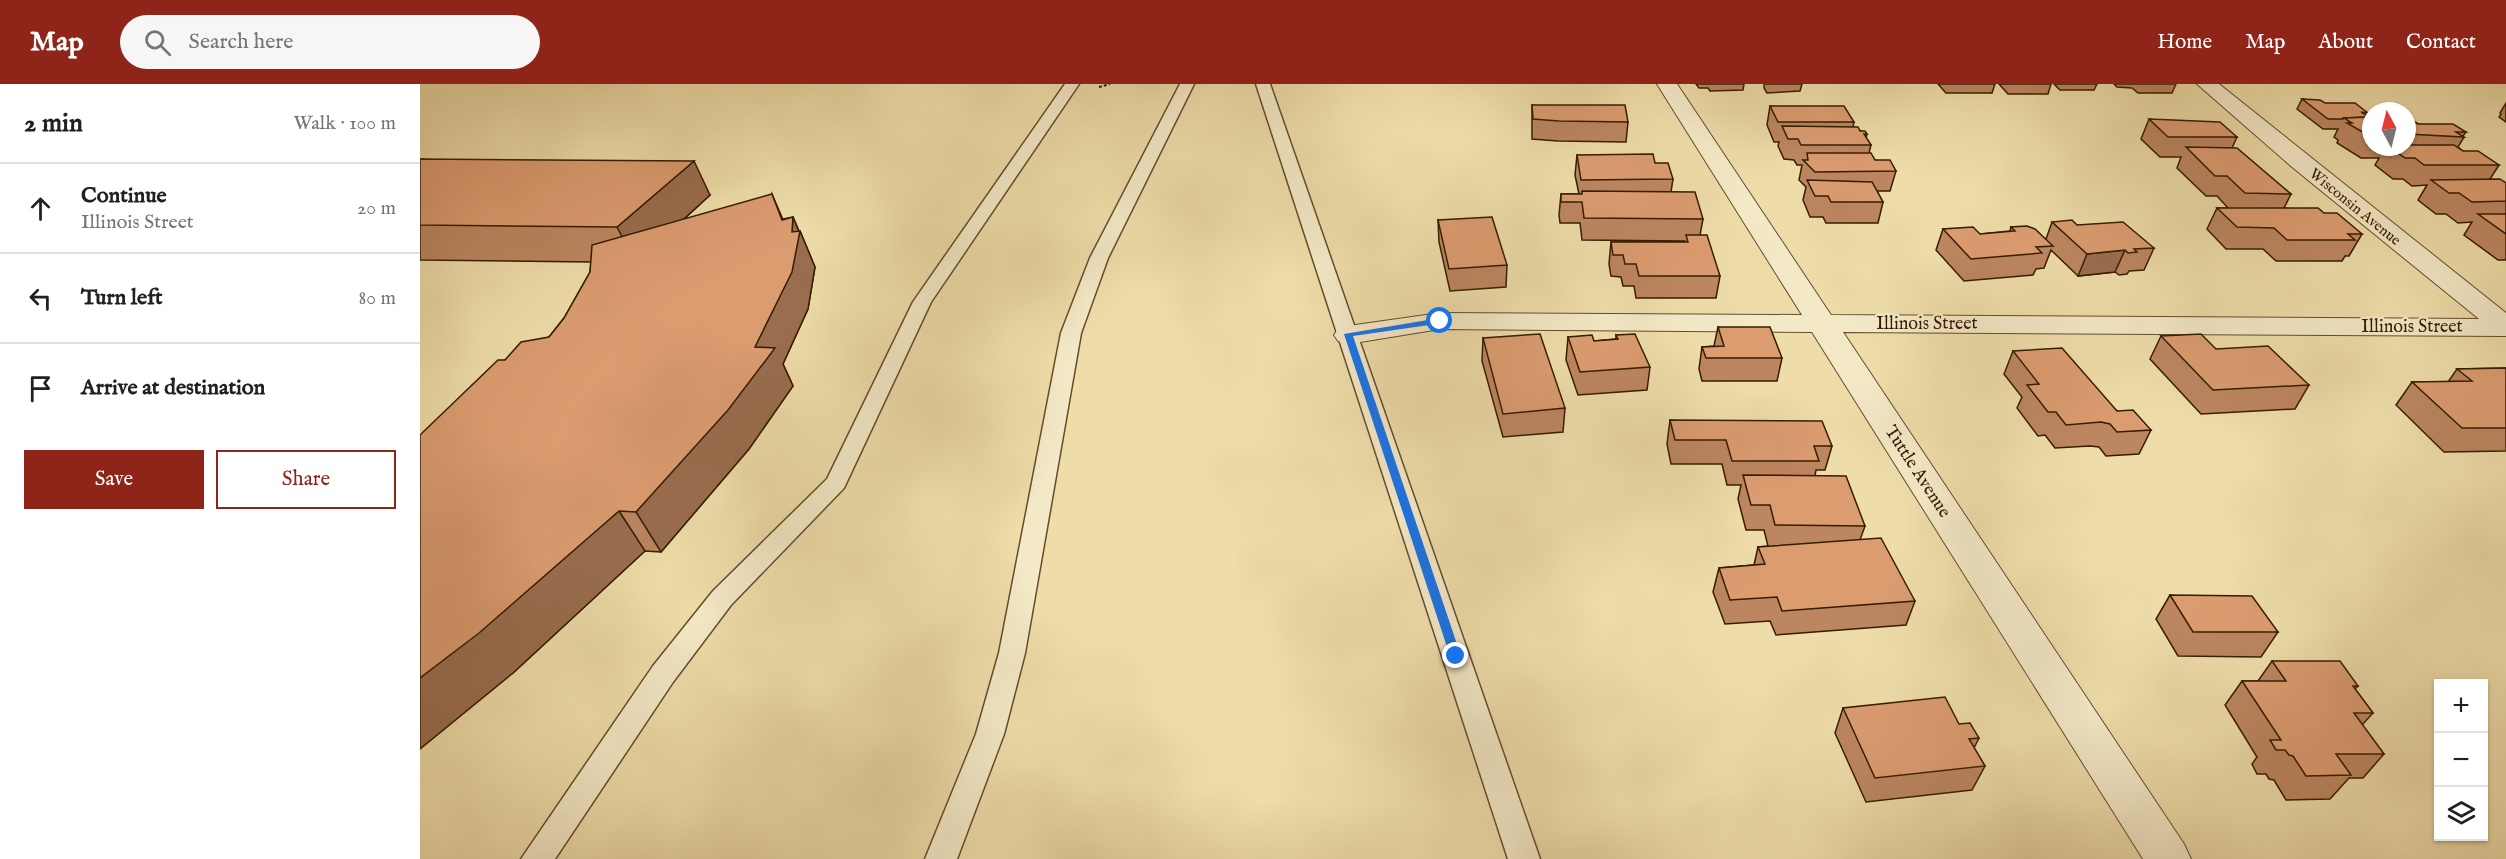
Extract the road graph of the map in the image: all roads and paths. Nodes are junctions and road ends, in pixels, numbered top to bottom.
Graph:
1 (1072, 84) edge
2 (1187, 84) edge
3 (1263, 84) edge
4 (1667, 84) edge
5 (2206, 84) edge
6 (1819, 323) junction
7 (2506, 327) edge
8 (1348, 334) junction
9 (537, 859) edge
10 (941, 859) edge
11 (1524, 859) edge
12 (2168, 859) edge

1 - 9 lane
2 - 10 lane
3 - 8 lane
4 - 6 street, Tuttle Avenue
5 - 7 street, Wisconsin Avenue
6 - 7 street, Illinois Street
6 - 8 street, Illinois Street
6 - 12 street, Tuttle Avenue
8 - 11 lane

